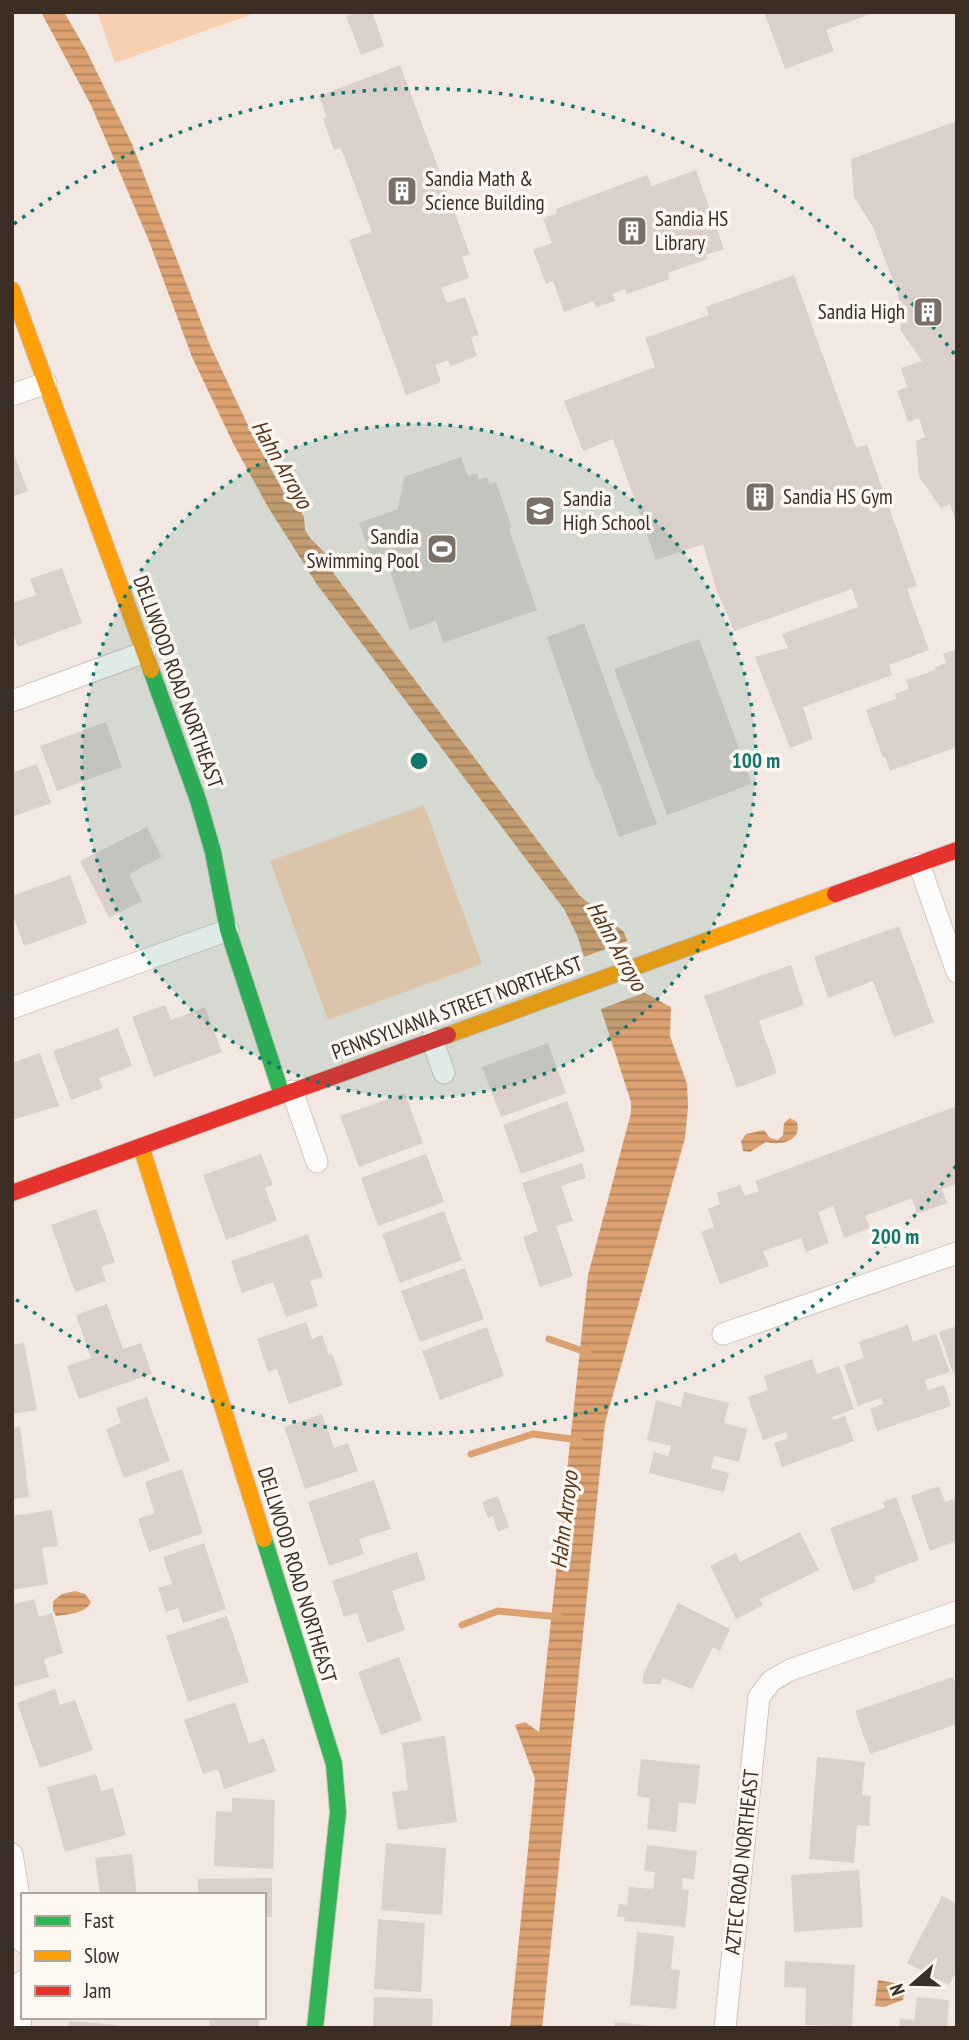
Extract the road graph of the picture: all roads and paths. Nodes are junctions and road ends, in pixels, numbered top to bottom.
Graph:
1 (12, 290) edge
2 (46, 383) junction
3 (12, 395) edge
4 (145, 652) junction
5 (12, 701) edge
6 (957, 850) edge
7 (919, 864) junction
8 (228, 930) junction
9 (957, 972) edge
10 (12, 1008) edge
11 (432, 1039) junction
12 (444, 1073) dead end
13 (287, 1093) junction
14 (141, 1146) junction
15 (317, 1161) dead end
16 (12, 1194) edge
17 (957, 1253) edge
18 (723, 1334) dead end
19 (957, 1612) edge
20 (12, 1854) edge
21 (21, 1916) edge
22 (315, 2028) edge
23 (725, 2028) edge

1 - 2 street, DELLWOOD ROAD NORTHEAST
2 - 3 street
2 - 4 street, DELLWOOD ROAD NORTHEAST
4 - 5 street
4 - 8 street, DELLWOOD ROAD NORTHEAST
6 - 7 street, PENNSYLVANIA STREET NORTHEAST
7 - 9 street
7 - 11 street, PENNSYLVANIA STREET NORTHEAST
8 - 10 street
8 - 13 street, DELLWOOD ROAD NORTHEAST
11 - 12 street
11 - 13 street, PENNSYLVANIA STREET NORTHEAST
13 - 14 street, PENNSYLVANIA STREET NORTHEAST
13 - 15 street
14 - 16 street, PENNSYLVANIA STREET NORTHEAST
14 - 22 street, DELLWOOD ROAD NORTHEAST
17 - 18 street
19 - 23 street, AZTEC ROAD NORTHEAST
20 - 21 street

